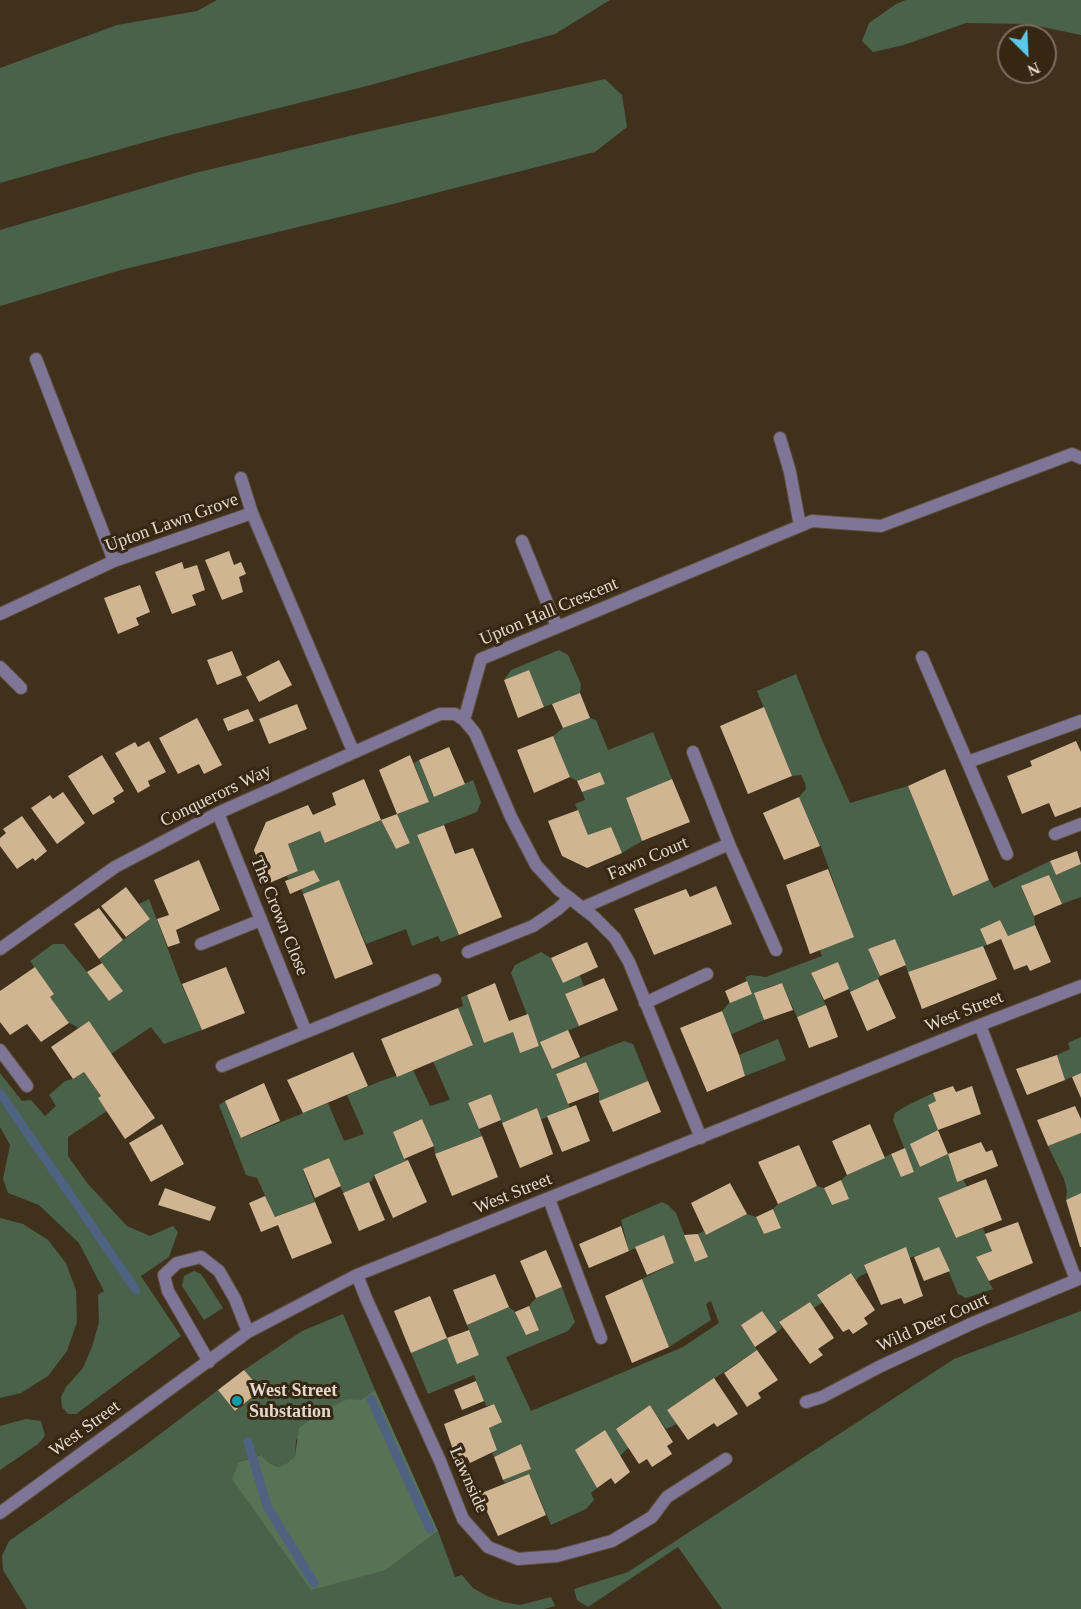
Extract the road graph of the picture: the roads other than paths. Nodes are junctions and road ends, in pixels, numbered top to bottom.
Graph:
1 (36, 359) dead end
2 (780, 438) dead end
3 (1081, 458) edge
4 (241, 478) dead end
5 (252, 513) junction
6 (800, 526) junction
7 (522, 541) dead end
8 (114, 561) junction
9 (0, 614) edge
10 (557, 627) junction
11 (922, 657) dead end
12 (0, 667) edge
13 (21, 688) dead end
14 (464, 720) junction
15 (1081, 721) edge
16 (353, 752) junction
17 (693, 752) dead end
18 (968, 762) junction
19 (218, 813) junction
20 (1081, 824) edge
21 (1056, 834) dead end
22 (729, 844) junction
23 (1007, 854) dead end
24 (570, 898) junction
25 (582, 908) junction
26 (261, 920) junction
27 (201, 944) dead end
28 (0, 949) edge
29 (776, 950) dead end
30 (468, 952) dead end
31 (707, 974) dead end
32 (435, 980) dead end
33 (1081, 986) edge
34 (645, 1003) junction
35 (980, 1024) junction
36 (306, 1032) junction
37 (0, 1050) edge
38 (222, 1066) dead end
39 (27, 1086) dead end
40 (700, 1138) junction
41 (549, 1199) junction
42 (357, 1275) junction
43 (1078, 1279) edge
44 (248, 1332) junction
45 (601, 1338) dead end
46 (209, 1362) junction
47 (807, 1402) dead end
48 (726, 1459) dead end
49 (0, 1513) edge

1 - 8 street
2 - 6 street
3 - 6 street, Upton Hall Crescent
4 - 5 street
5 - 8 street, Upton Lawn Grove
5 - 16 street, Upton Lawn Grove
6 - 10 street, Upton Hall Crescent
7 - 10 street
8 - 9 street, Upton Lawn Grove
10 - 14 street, Upton Hall Crescent
11 - 18 street
12 - 13 street
14 - 16 street, Conquerors Way
14 - 24 street
15 - 18 street
16 - 19 street, Conquerors Way
17 - 22 street
18 - 23 street
19 - 26 street, The Crown Close
19 - 28 street, Conquerors Way
20 - 21 street
22 - 25 street, Fawn Court
22 - 29 street
24 - 25 street
24 - 30 street
25 - 34 street
26 - 27 street
26 - 36 street, The Crown Close
31 - 34 street
32 - 36 street
33 - 35 street, West Street
34 - 40 street
35 - 40 street, West Street
35 - 43 street, Wild Deer Court
36 - 38 street
37 - 39 street
40 - 41 street, West Street
41 - 42 street, West Street
41 - 45 street
42 - 44 street, West Street
42 - 48 street, Lawnside
43 - 47 street, Wild Deer Court
44 - 46 street, West Street
44 - 46 street
46 - 49 street, West Street

